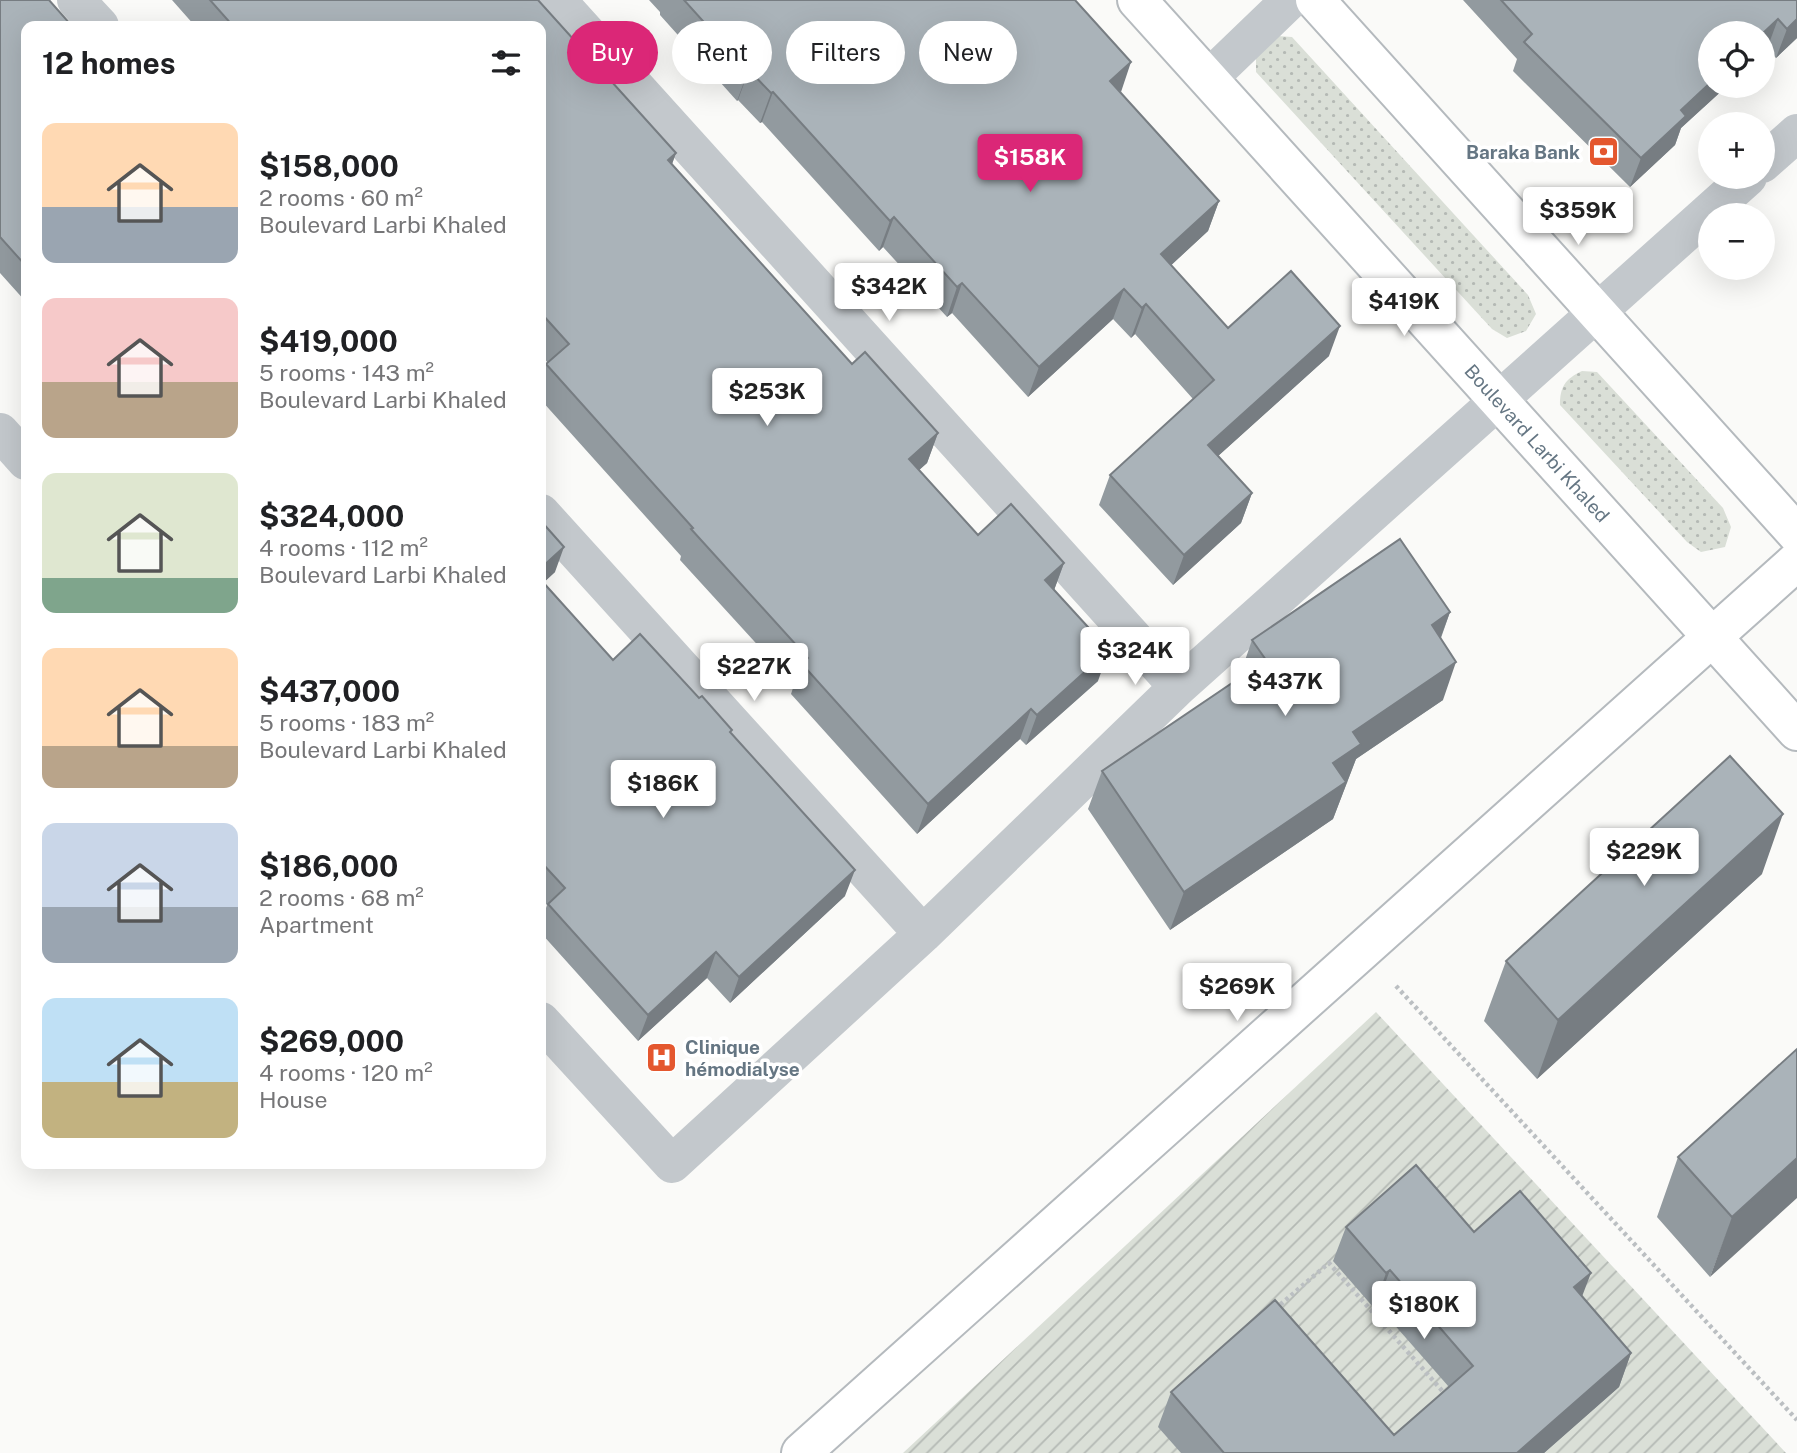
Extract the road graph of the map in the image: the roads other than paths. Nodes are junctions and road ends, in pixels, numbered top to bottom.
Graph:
1 (76, 0) edge
2 (557, 0) edge
3 (1138, 0) edge
4 (1290, 0) edge
5 (1315, 0) edge
6 (95, 21) edge
7 (1209, 78) junction
8 (1797, 133) edge
9 (1775, 152) edge
10 (1735, 189) edge
11 (1597, 313) junction
12 (1498, 398) junction
13 (0, 432) edge
14 (21, 455) edge
15 (546, 519) edge
16 (1797, 534) edge
17 (1797, 561) edge
18 (1713, 638) junction
19 (1178, 687) junction
20 (1797, 731) edge
21 (923, 934) junction
22 (546, 1026) edge
23 (801, 1453) edge

1 - 6 street
2 - 19 street
3 - 7 main road, Boulevard Larbi Khaled
4 - 7 street
5 - 11 main road
7 - 12 main road, Boulevard Larbi Khaled
8 - 9 street
10 - 11 street
11 - 12 street
11 - 16 main road
12 - 18 main road, Boulevard Larbi Khaled
12 - 19 street
13 - 14 street
15 - 21 street
17 - 18 main road
18 - 20 main road, Boulevard Larbi Khaled
18 - 23 main road
19 - 21 street
21 - 22 street

